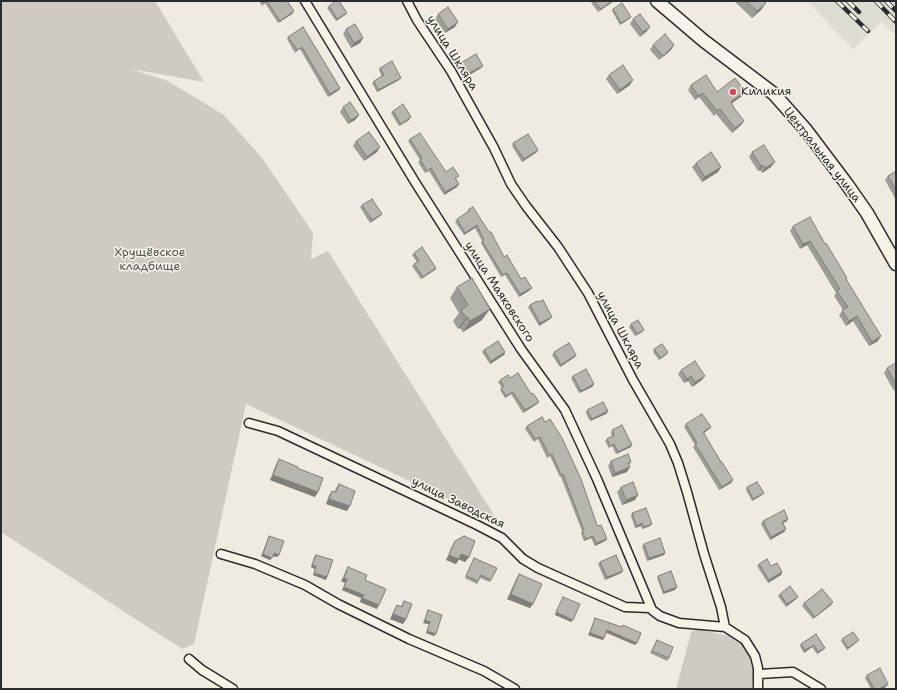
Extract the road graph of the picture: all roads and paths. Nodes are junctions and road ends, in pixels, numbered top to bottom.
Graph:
1 (305, 1) edge
2 (407, 1) edge
3 (657, 1) edge
4 (896, 264) edge
5 (249, 423) dead end
6 (221, 554) dead end
7 (650, 608) junction
8 (725, 627) junction
9 (189, 659) dead end
10 (758, 674) junction
11 (233, 689) edge
12 (516, 689) edge
13 (758, 689) edge
14 (821, 689) edge

1 - 7 street, улица Маяковского
2 - 8 street, улица Шкляра
3 - 4 main road, Центральная улица
5 - 7 street, улица Заводская
6 - 12 street
7 - 8 street
8 - 10 street
9 - 11 street
10 - 13 street
10 - 14 street

